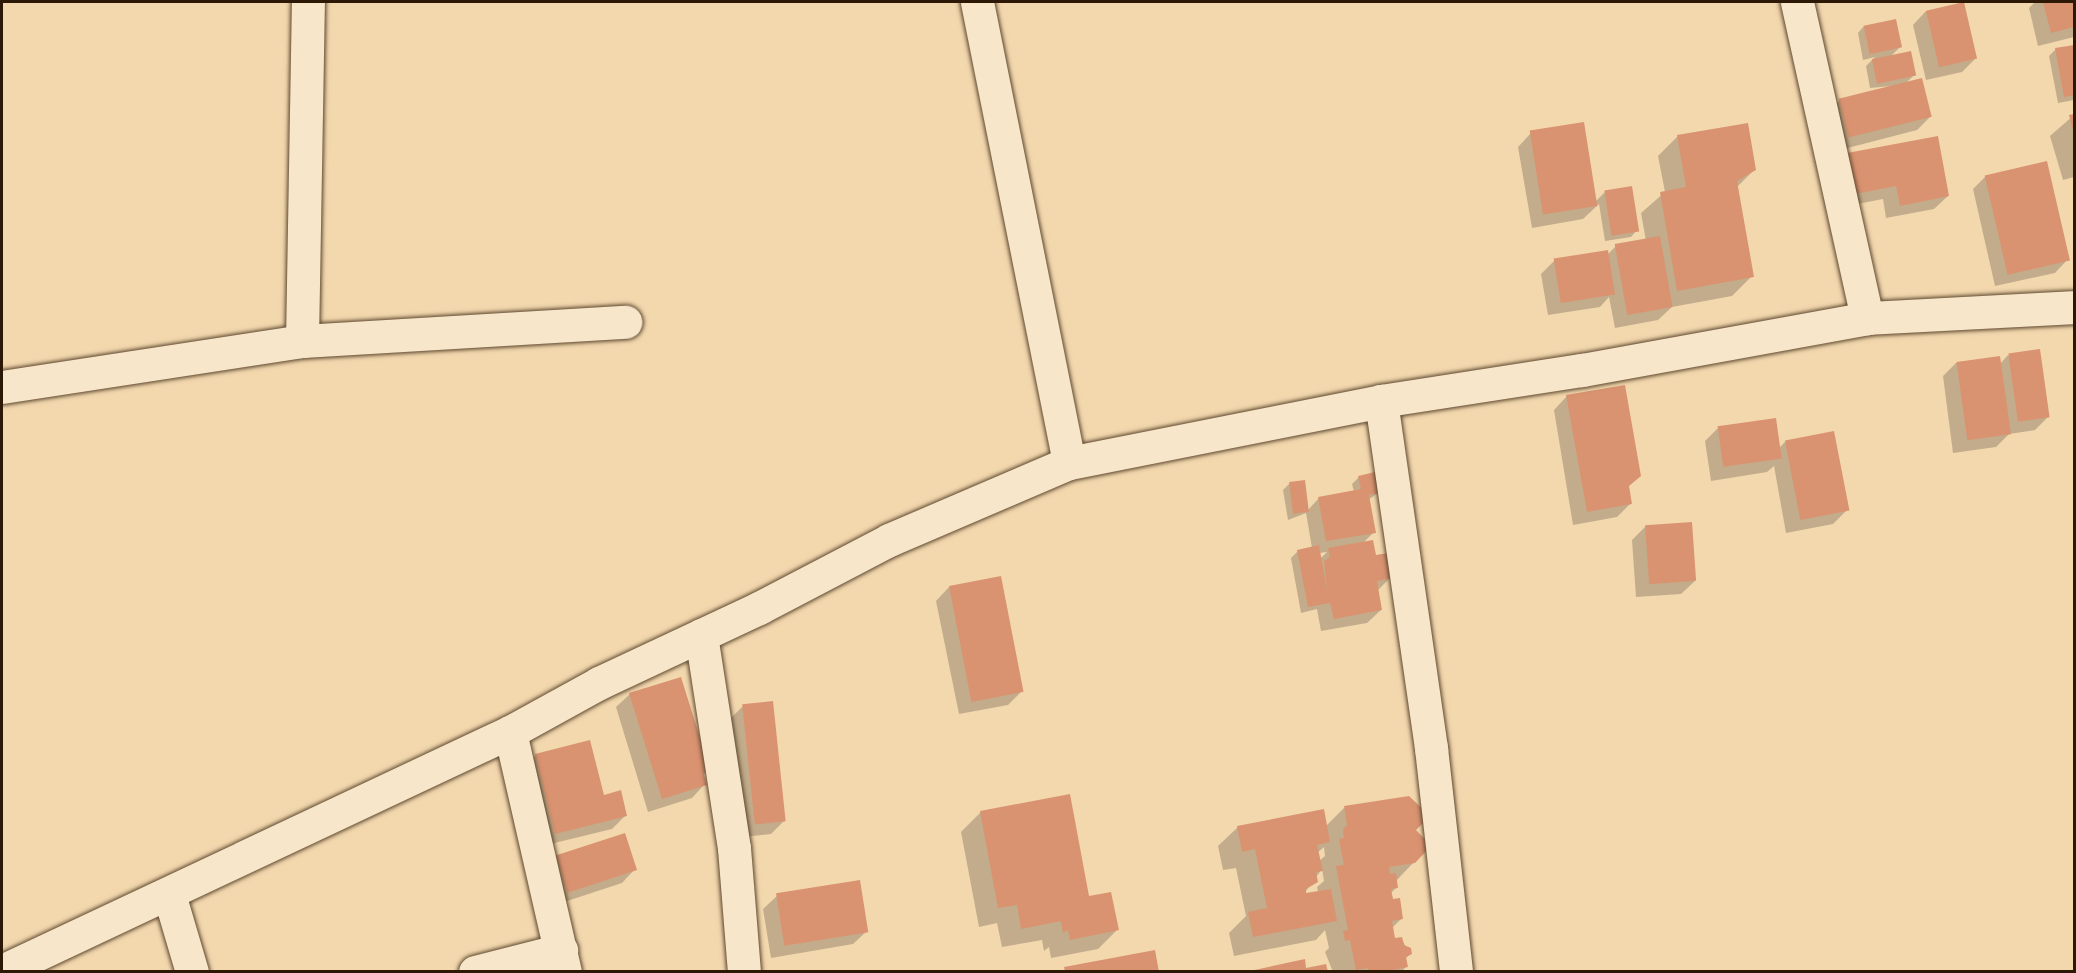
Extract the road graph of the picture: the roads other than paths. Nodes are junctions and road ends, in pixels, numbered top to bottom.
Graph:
1 (308, 2) edge
2 (977, 2) edge
3 (1797, 2) edge
4 (2074, 307) edge
5 (1867, 318) junction
6 (625, 322) dead end
7 (302, 341) junction
8 (2, 387) edge
9 (1381, 401) junction
10 (1069, 463) junction
11 (701, 635) junction
12 (510, 732) junction
13 (169, 894) junction
14 (563, 961) edge
15 (2, 971) edge
16 (192, 972) edge
17 (475, 972) edge
18 (744, 972) edge
19 (1456, 972) edge

1 - 7 street
2 - 10 street
3 - 5 street
4 - 5 street
5 - 9 street
6 - 7 street
7 - 8 street
9 - 10 street
9 - 19 street
10 - 11 street
11 - 12 street
11 - 18 street
12 - 13 street
12 - 14 street
13 - 15 street
13 - 16 street
14 - 17 street

